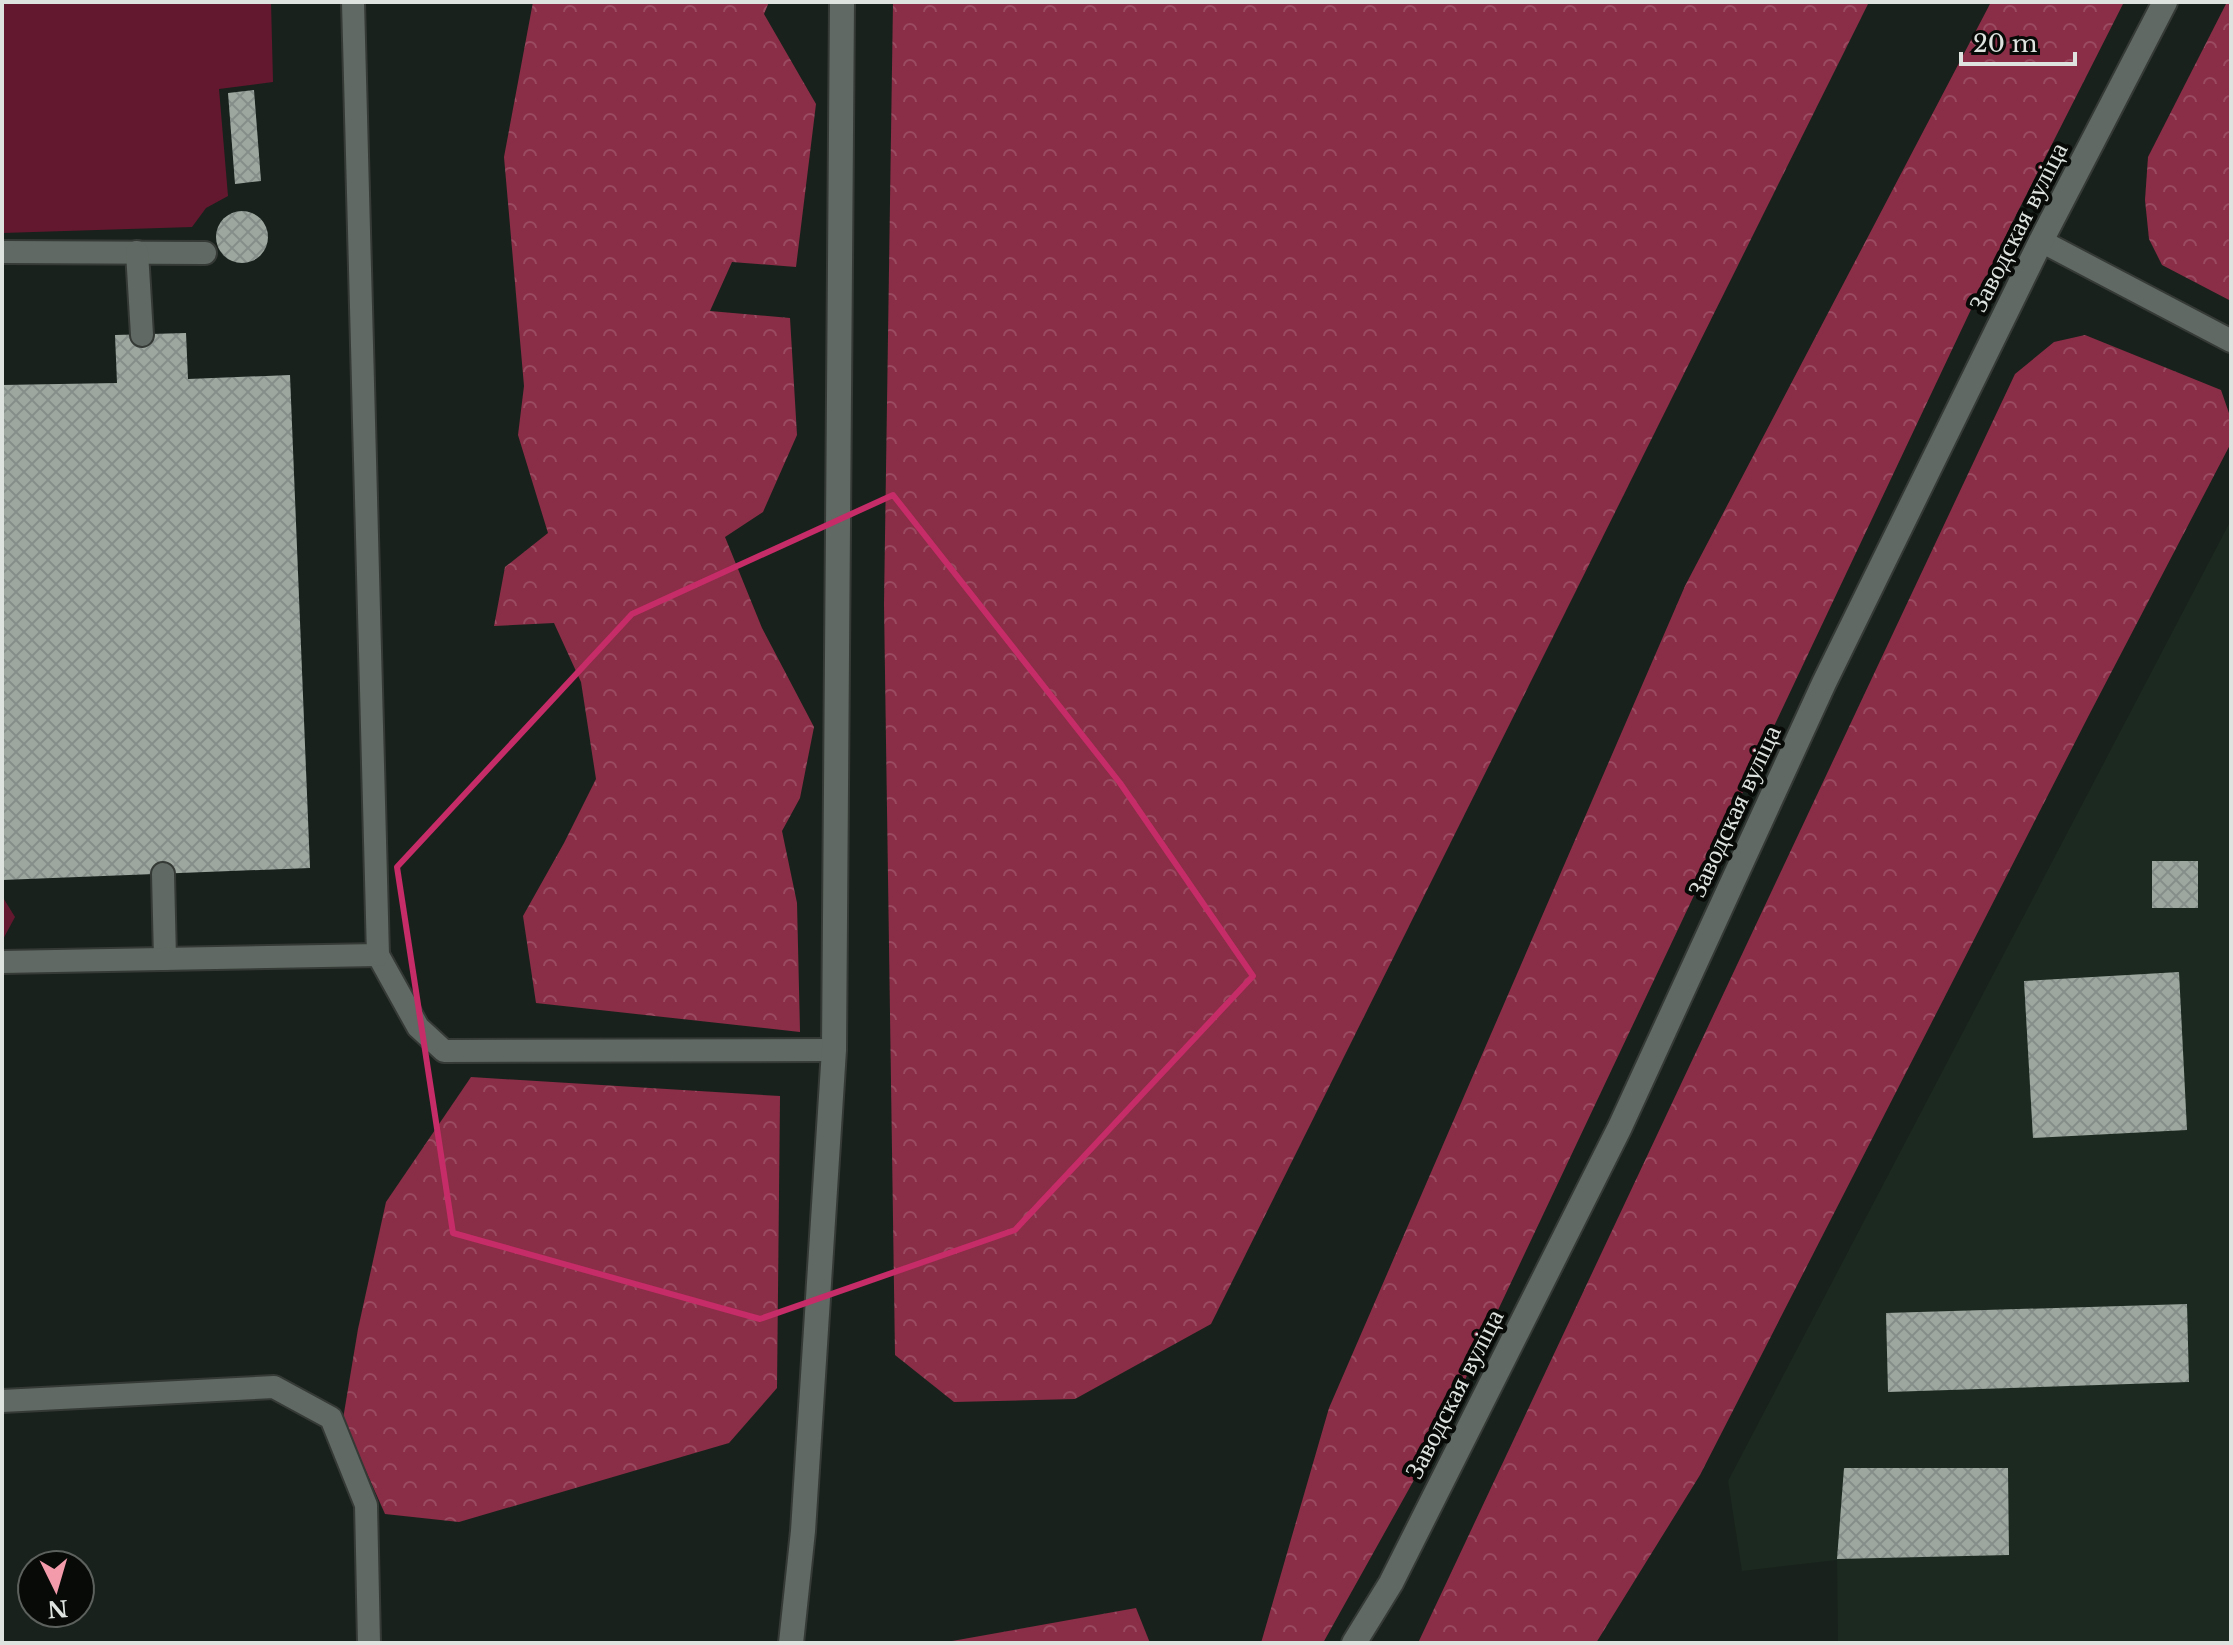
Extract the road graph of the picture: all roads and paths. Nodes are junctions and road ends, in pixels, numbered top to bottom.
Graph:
1 (353, 2) edge
2 (842, 2) edge
3 (2165, 2) edge
4 (2041, 241) junction
5 (2, 252) edge
6 (137, 252) junction
7 (205, 253) dead end
8 (142, 335) dead end
9 (2231, 341) edge
10 (163, 874) dead end
11 (378, 955) junction
12 (165, 959) junction
13 (2, 962) edge
14 (834, 1050) junction
15 (2, 1401) edge
16 (369, 1643) edge
17 (791, 1643) edge
18 (1354, 1643) edge

1 - 11 lane
2 - 14 street
3 - 4 street, Заводская вуліца
4 - 9 lane
4 - 18 street, Заводская вуліца
5 - 6 lane
6 - 7 lane
6 - 8 lane
10 - 12 lane
11 - 12 lane
11 - 14 lane
12 - 13 lane
14 - 17 street
15 - 16 lane

